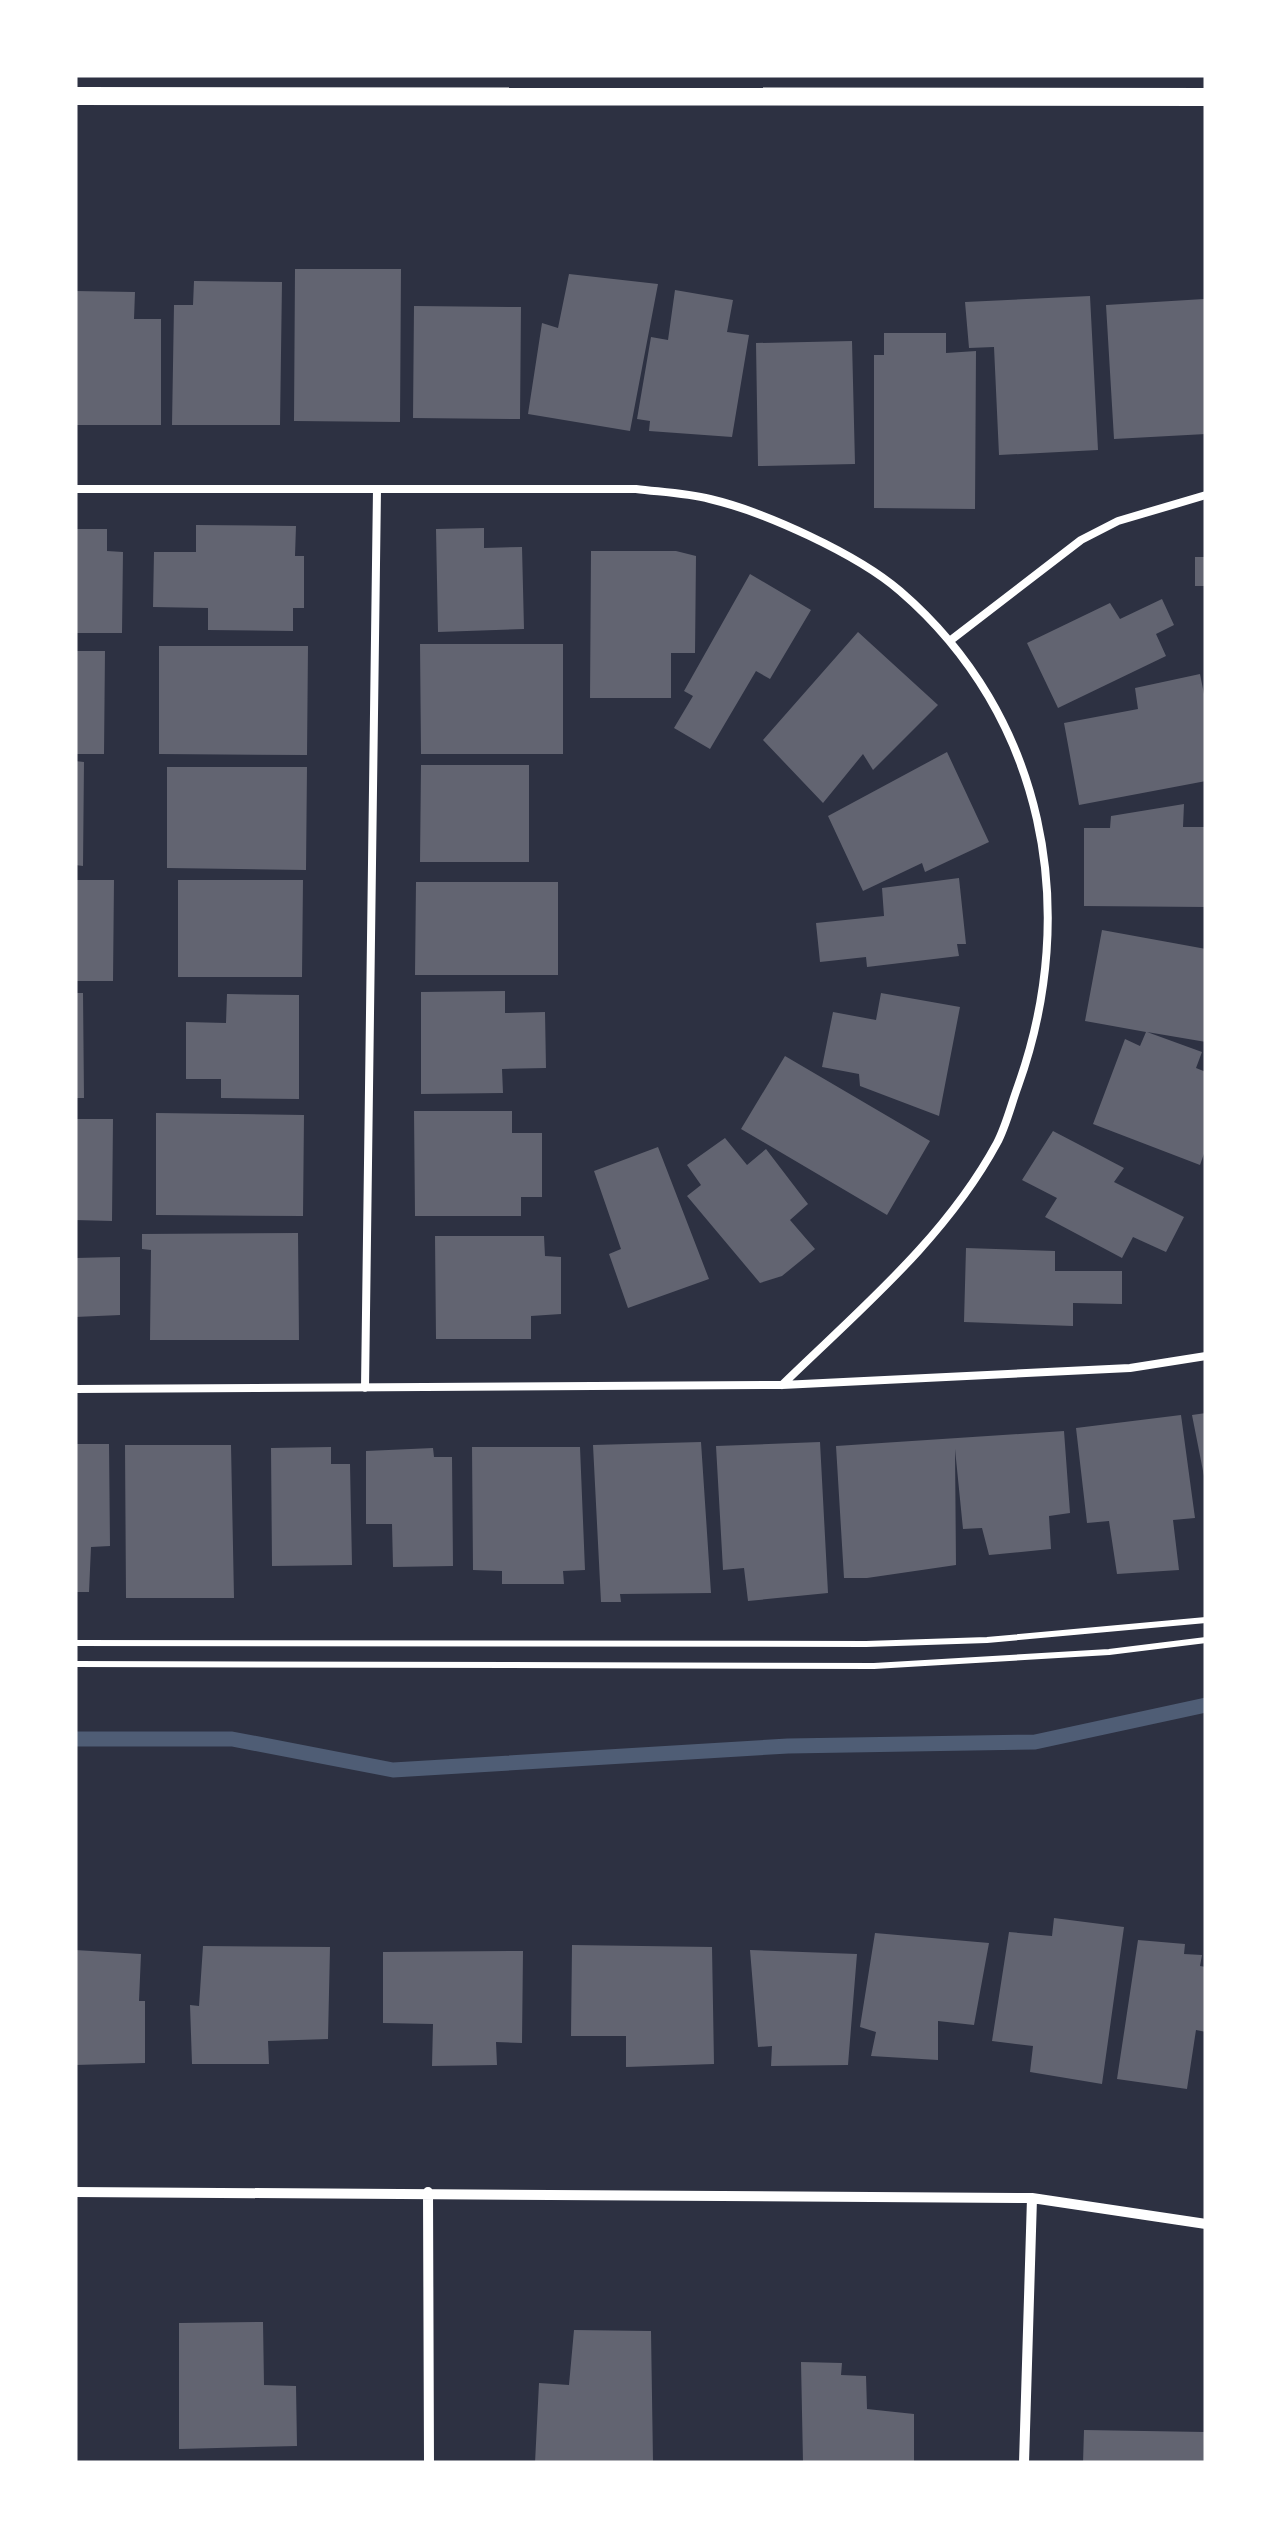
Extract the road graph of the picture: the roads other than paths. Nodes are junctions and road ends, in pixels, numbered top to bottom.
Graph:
1 (75, 96) edge
2 (1206, 97) edge
3 (75, 488) edge
4 (377, 488) junction
5 (1206, 496) edge
6 (951, 640) junction
7 (1206, 1356) edge
8 (782, 1384) junction
9 (365, 1388) junction
10 (75, 1389) edge
11 (75, 2192) edge
12 (428, 2192) junction
13 (1032, 2198) junction
14 (1206, 2224) edge
15 (429, 2463) edge
16 (1024, 2463) edge

1 - 2 street
3 - 4 lane
4 - 6 lane
4 - 9 lane
5 - 6 lane
6 - 8 lane
7 - 8 lane
8 - 9 lane
9 - 10 lane
11 - 12 street
12 - 13 street
12 - 15 street
13 - 14 street
13 - 16 street

